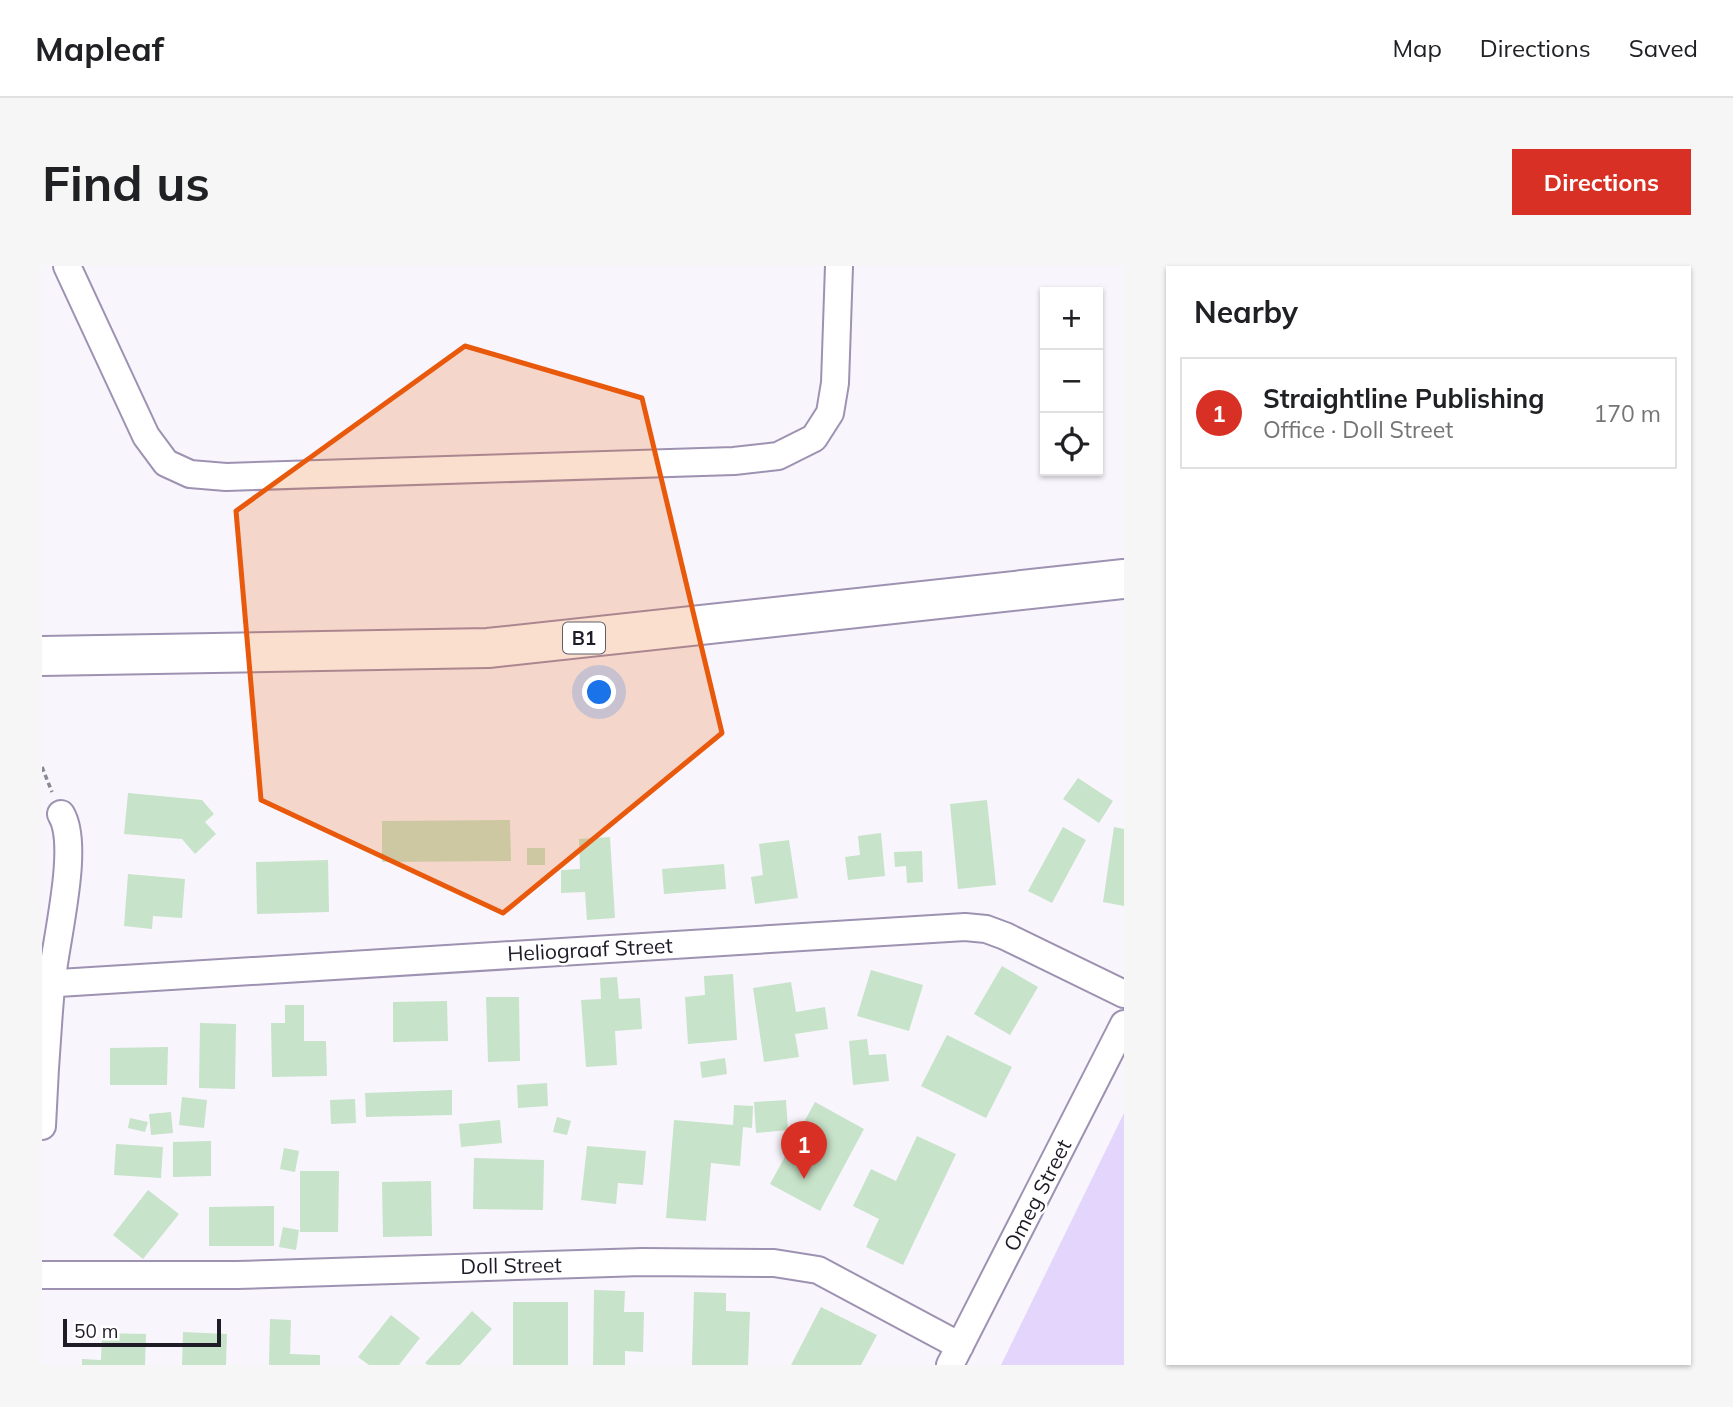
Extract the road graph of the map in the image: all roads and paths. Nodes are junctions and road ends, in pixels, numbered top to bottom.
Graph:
1 (67, 266) edge
2 (839, 266) edge
3 (1124, 579) edge
4 (42, 656) edge
5 (61, 814) dead end
6 (46, 984) edge
7 (1124, 994) edge
8 (1124, 1024) edge
9 (42, 1126) edge
10 (42, 1275) edge
11 (955, 1356) edge

1 - 2 street
3 - 4 highway, B1
5 - 6 street
6 - 7 street, Heliograaf Street
6 - 9 street
8 - 11 street, Omeg Street
10 - 11 street, Doll Street

